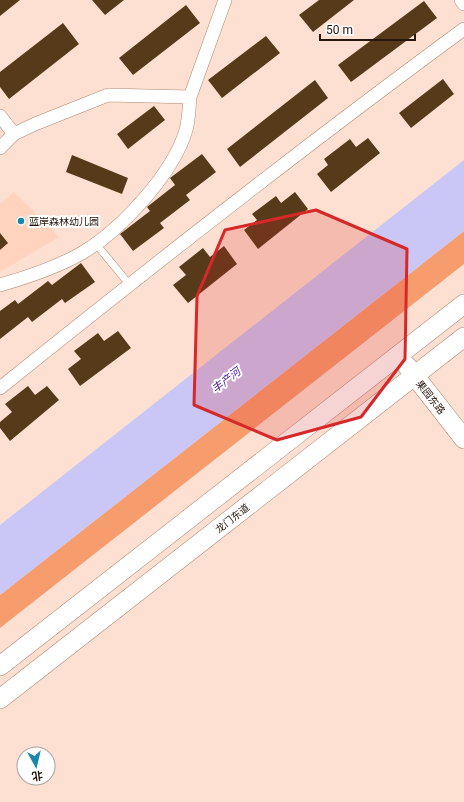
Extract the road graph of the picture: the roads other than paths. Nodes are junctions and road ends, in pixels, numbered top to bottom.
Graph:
1 (225, 0) edge
2 (461, 0) edge
3 (464, 4) edge
4 (464, 29) edge
5 (190, 97) junction
6 (0, 116) edge
7 (14, 134) junction
8 (0, 148) edge
9 (96, 244) junction
10 (129, 284) junction
11 (0, 285) edge
12 (464, 304) edge
13 (464, 337) edge
14 (401, 354) junction
15 (417, 374) junction
16 (0, 388) edge
17 (464, 427) edge
18 (464, 439) edge
19 (0, 666) edge
20 (0, 699) edge

1 - 5 street
2 - 3 street
4 - 10 street
5 - 7 street
5 - 9 street
6 - 7 street
7 - 8 street
9 - 10 lane
9 - 11 street
10 - 16 street
12 - 14 main road
13 - 15 main road, 龙门东道
14 - 15 main road, 果园东路
14 - 19 main road
15 - 17 main road, 果园东路
15 - 18 main road, 果园东路
15 - 20 main road, 龙门东道

